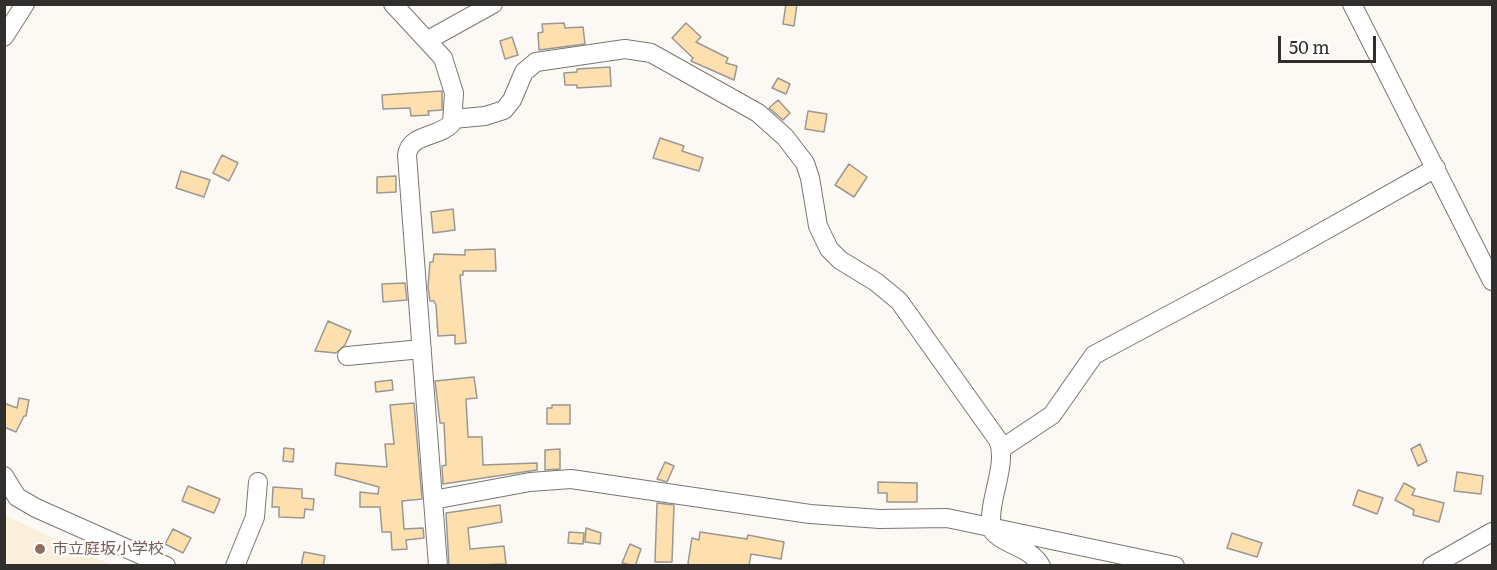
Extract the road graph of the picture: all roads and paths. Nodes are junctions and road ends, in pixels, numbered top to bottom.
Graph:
1 (25, 4) edge
2 (393, 4) edge
3 (493, 4) edge
4 (1352, 4) edge
5 (4, 37) edge
6 (428, 40) junction
7 (453, 119) junction
8 (1436, 168) junction
9 (1492, 281) edge
10 (422, 349) junction
11 (347, 356) dead end
12 (1001, 449) junction
13 (258, 482) dead end
14 (6, 486) edge
15 (433, 500) junction
16 (991, 526) junction
17 (1492, 532) edge
18 (166, 566) edge
19 (235, 566) edge
20 (438, 566) edge
21 (1041, 566) edge
22 (1175, 566) edge
23 (1432, 566) edge

1 - 5 street
2 - 6 street
3 - 6 street
4 - 8 street
6 - 7 street
7 - 10 street
7 - 12 street
8 - 9 street
8 - 12 street
10 - 11 street
10 - 15 street
12 - 16 street
13 - 19 street
14 - 18 street
15 - 16 street
15 - 20 street
16 - 21 street
16 - 22 street
17 - 23 street

